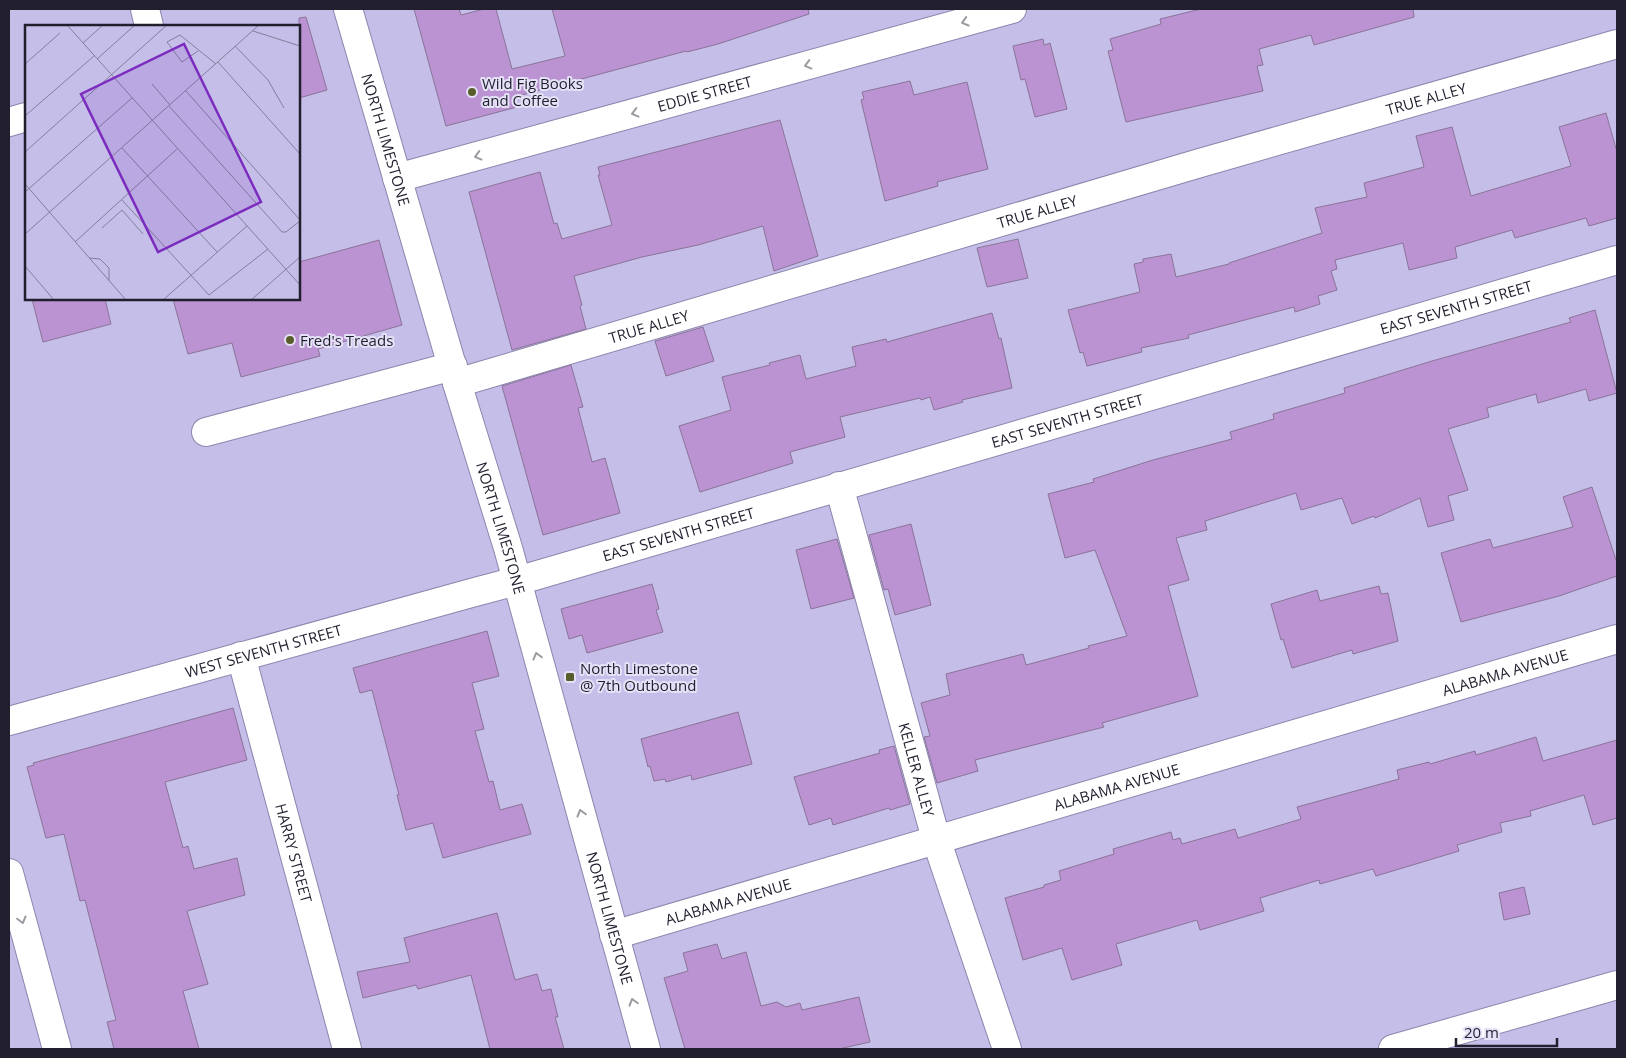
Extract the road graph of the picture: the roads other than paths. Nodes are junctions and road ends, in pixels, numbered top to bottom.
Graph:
1 (144, 9) edge
2 (348, 9) edge
3 (1012, 9) edge
4 (149, 25) edge
5 (1617, 44) edge
6 (25, 117) edge
7 (9, 122) edge
8 (397, 178) junction
9 (1617, 260) edge
10 (455, 375) junction
11 (206, 432) dead end
12 (839, 486) junction
13 (517, 581) junction
14 (1617, 639) edge
15 (241, 656) junction
16 (9, 721) edge
17 (936, 839) junction
18 (9, 873) edge
19 (614, 935) junction
20 (1617, 986) edge
21 (57, 1049) edge
22 (347, 1049) edge
23 (646, 1049) edge
24 (1007, 1049) edge
25 (1393, 1049) edge

1 - 4 street
2 - 8 street, NORTH LIMESTONE
3 -> 8 street, EDDIE STREET
5 - 10 street, TRUE ALLEY
6 - 7 street
8 - 10 street, NORTH LIMESTONE
9 - 12 street, EAST SEVENTH STREET
10 - 11 street, TRUE ALLEY
10 - 13 street, NORTH LIMESTONE
12 - 13 street, EAST SEVENTH STREET
12 - 17 street, KELLER ALLEY
13 - 15 street, WEST SEVENTH STREET
19 -> 13 street, NORTH LIMESTONE
14 - 17 street, ALABAMA AVENUE
15 - 16 street, WEST SEVENTH STREET
15 - 22 street, HARRY STREET
17 - 19 street, ALABAMA AVENUE
17 - 24 street, KELLER ALLEY
18 -> 21 street
23 -> 19 street, NORTH LIMESTONE
20 - 25 street

